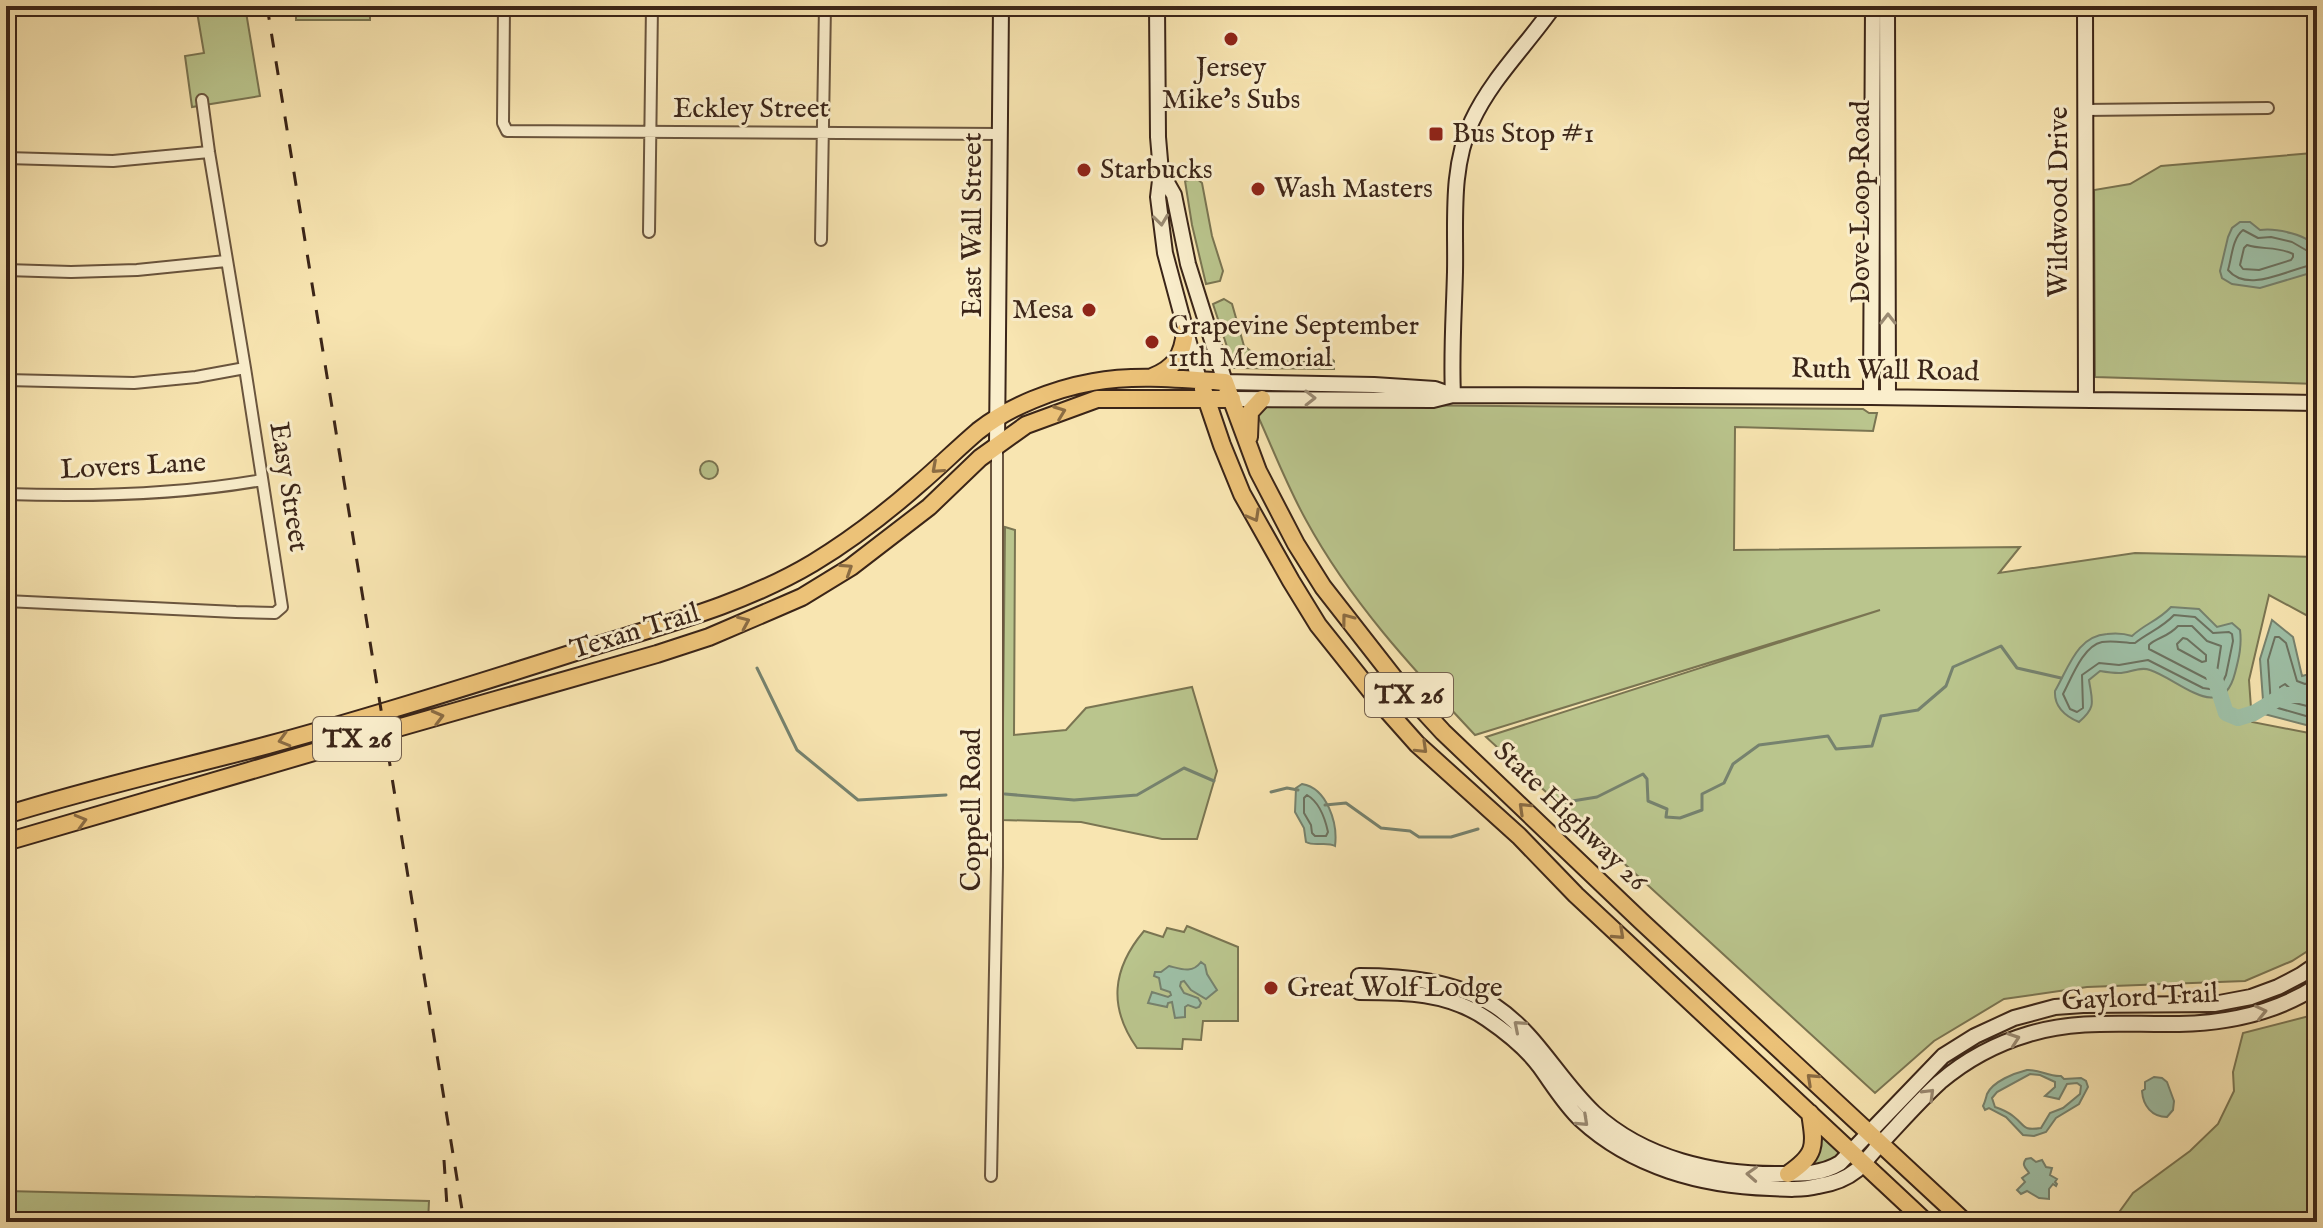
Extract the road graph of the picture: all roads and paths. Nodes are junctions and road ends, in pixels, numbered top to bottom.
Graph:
1 (504, 6) edge
2 (652, 6) edge
3 (825, 6) edge
4 (1001, 6) edge
5 (1157, 6) edge
6 (1554, 6) edge
7 (1873, 6) edge
8 (1887, 6) edge
9 (2085, 6) edge
10 (202, 100) dead end
11 (2268, 108) dead end
12 (2084, 110) junction
13 (650, 132) junction
14 (824, 133) junction
15 (999, 134) junction
16 (209, 152) junction
17 (6, 158) edge
18 (1161, 172) junction
19 (1871, 211) junction
20 (1887, 212) junction
21 (649, 232) dead end
22 (821, 240) dead end
23 (226, 261) junction
24 (6, 270) edge
25 (1185, 331) junction
26 (245, 368) junction
27 (1151, 378) junction
28 (6, 380) edge
29 (1199, 380) junction
30 (1225, 382) junction
31 (1453, 395) junction
32 (1871, 397) junction
33 (1888, 397) junction
34 (1175, 399) junction
35 (1206, 399) junction
36 (1232, 399) junction
37 (1262, 399) junction
38 (2086, 399) junction
39 (2317, 403) edge
40 (998, 419) junction
41 (997, 445) junction
42 (1222, 445) junction
43 (1250, 451) junction
44 (262, 480) junction
45 (6, 494) edge
46 (769, 587) junction
47 (6, 601) edge
48 (779, 607) junction
49 (6, 815) edge
50 (6, 842) edge
51 (1581, 862) junction
52 (1562, 880) junction
53 (2317, 964) edge
54 (2317, 986) edge
55 (1810, 1113) junction
56 (1875, 1138) junction
57 (1857, 1157) junction
58 (1788, 1174) junction
59 (991, 1176) dead end
60 (1926, 1222) edge
61 (1965, 1222) edge

1 - 13 street, Eckley Street
2 - 13 street
3 - 14 street
4 - 15 street, East Wall Street
5 - 18 street
6 - 31 street
7 - 19 street, Dove Loop Road
8 - 20 street, Dove Loop Road
9 - 12 street, Wildwood Drive
10 - 16 street, Easy Street
11 - 12 street
12 - 38 street, Wildwood Drive
13 - 14 street, Eckley Street
13 - 21 street
14 - 15 street, Eckley Street
14 - 22 street
15 - 40 street, East Wall Street
16 - 17 street
16 - 23 street, Easy Street
18 -> 25 street
18 - 30 street
19 - 20 street
19 - 32 street, Dove Loop Road
33 -> 20 street, Dove Loop Road
23 - 24 street
23 - 26 street, Easy Street
25 - 27 main road
25 - 29 street
26 - 28 street
26 - 44 street, Easy Street
27 - 29 main road, Texan Trail / TX 26
27 - 40 main road, Texan Trail / TX 26
29 - 30 main road, Texan Trail / TX 26
29 - 35 main road, State Highway 26 / TX 26
30 - 31 street, Ruth Wall Road
30 - 36 main road, State Highway 26 / TX 26
31 - 32 street, Ruth Wall Road
37 -> 31 street, Ruth Wall Road
32 - 33 street, Ruth Wall Road
33 - 38 street, Ruth Wall Road
34 - 35 main road, Texan Trail
41 -> 34 main road, Texan Trail / TX 26
34 - 42 main road, TX 26
35 - 36 main road, Texan Trail
35 - 42 main road, State Highway 26 / TX 26
36 - 37 street, Ruth Wall Road
36 - 43 main road, State Highway 26 / TX 26
37 - 43 main road
38 - 39 street, Ruth Wall Road
40 - 41 street, East Wall Street
40 -> 46 main road, Texan Trail / TX 26
48 -> 41 main road, Texan Trail / TX 26
41 - 59 street, Coppell Road
42 -> 52 main road, State Highway 26 / TX 26
51 -> 43 main road, State Highway 26 / TX 26
44 - 45 street, Lovers Lane
44 - 47 street, Easy Street
46 - 48 main road
46 -> 49 main road, Texan Trail / TX 26
50 -> 48 main road, Texan Trail / TX 26
51 - 52 main road
56 -> 51 main road, State Highway 26 / TX 26
52 -> 55 main road, State Highway 26 / TX 26
53 - 56 street, Gaylord Trail
56 -> 54 street, Gaylord Trail
55 - 57 main road, State Highway 26 / TX 26
55 - 58 main road
56 - 57 street
56 - 61 main road, State Highway 26 / TX 26
57 - 58 street
58 -> 57 street
57 - 60 main road, State Highway 26 / TX 26

